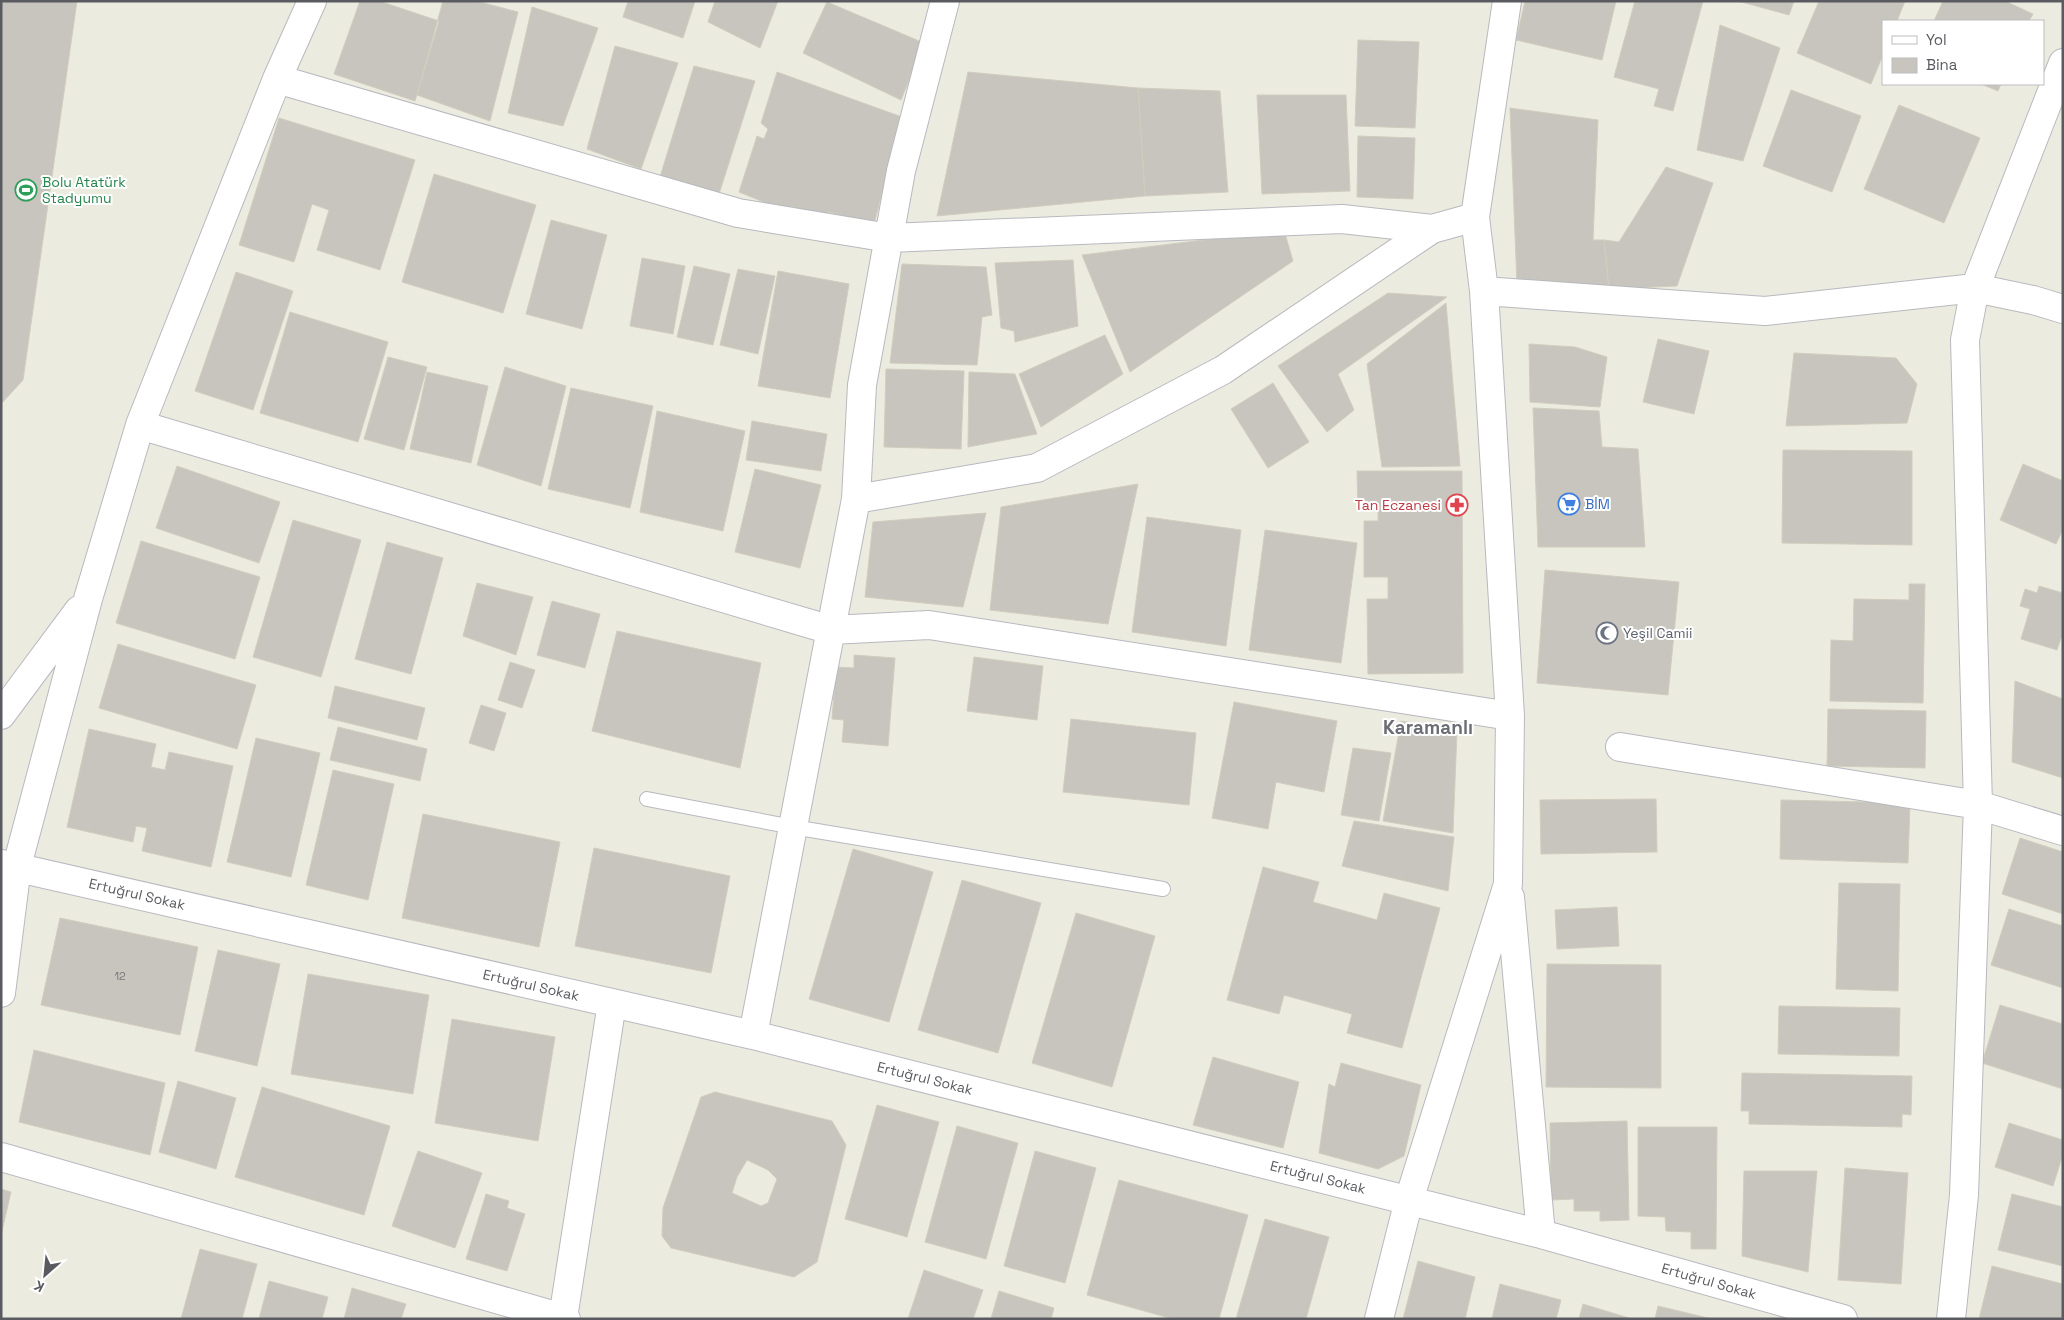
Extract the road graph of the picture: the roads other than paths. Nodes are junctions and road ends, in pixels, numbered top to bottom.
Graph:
1 (312, 1) edge
2 (945, 1) edge
3 (1508, 1) edge
4 (2063, 63) edge
5 (277, 79) junction
6 (1475, 217) junction
7 (1432, 229) junction
8 (889, 238) junction
9 (1975, 288) junction
10 (1484, 291) junction
11 (2063, 309) edge
12 (140, 425) junction
13 (856, 500) junction
14 (88, 599) junction
15 (831, 630) junction
16 (1, 715) edge
17 (1510, 716) junction
18 (1620, 747) dead end
19 (647, 799) dead end
20 (1978, 805) junction
21 (793, 828) junction
22 (2063, 831) edge
23 (9, 865) edge
24 (1508, 884) junction
25 (1163, 889) dead end
26 (1, 993) edge
27 (612, 1003) junction
28 (753, 1035) junction
29 (1, 1157) edge
30 (1409, 1200) junction
31 (1541, 1234) junction
32 (553, 1317) edge
33 (1379, 1319) edge
34 (1843, 1319) edge
35 (1951, 1319) edge

1 - 5 street
2 - 8 street
3 - 6 street
4 - 9 street
5 - 8 street
5 - 12 street
6 - 7 street
6 - 10 street
7 - 8 street
7 - 13 street
8 - 13 street
9 - 10 street
9 - 11 street
9 - 20 street
10 - 17 street
12 - 14 street
12 - 15 street
13 - 15 street
14 - 16 street
14 - 23 street
15 - 17 street
15 - 21 street
17 - 24 street
18 - 20 street
19 - 21 lane
20 - 22 street
20 - 35 street
21 - 25 lane
21 - 28 street
23 - 26 street
23 - 27 street, Ertuğrul Sokak
24 - 30 street
24 - 31 street
27 - 28 street, Ertuğrul Sokak
27 - 32 street
28 - 30 street, Ertuğrul Sokak
29 - 32 street
30 - 31 street, Ertuğrul Sokak
30 - 33 street
31 - 34 street, Ertuğrul Sokak

